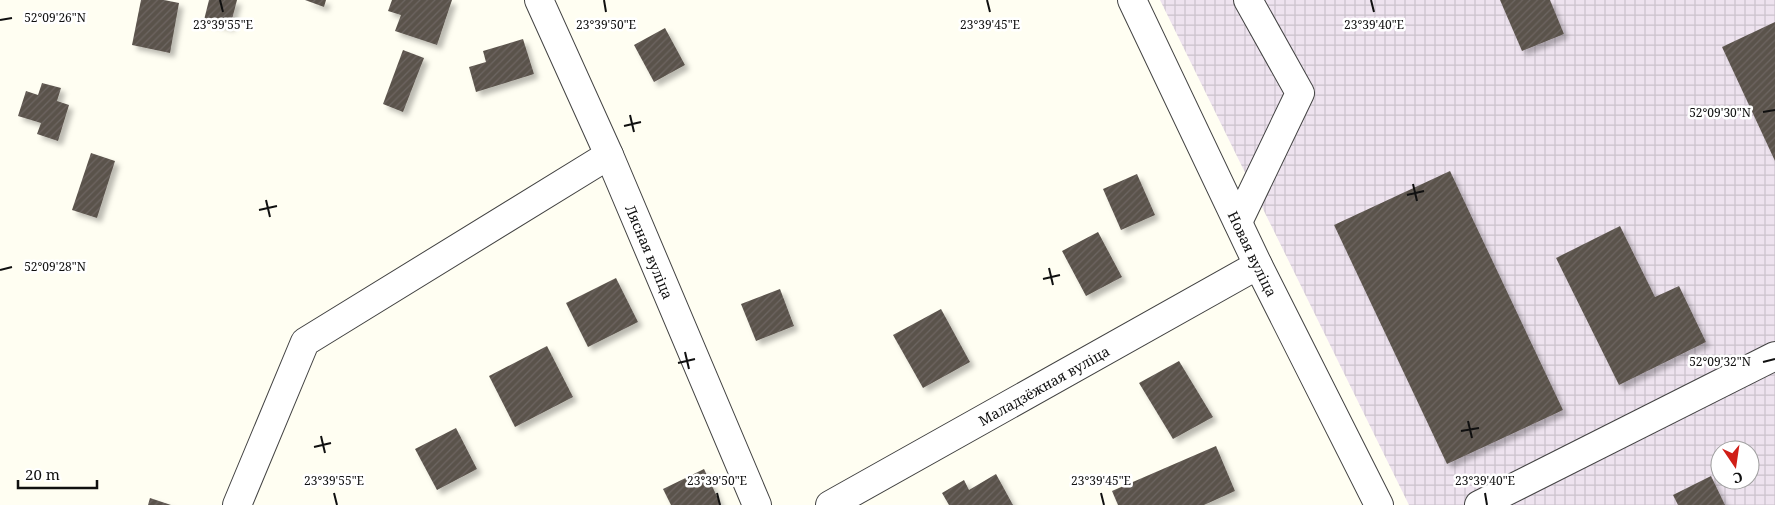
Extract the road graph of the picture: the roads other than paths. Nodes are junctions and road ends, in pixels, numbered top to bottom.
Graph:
1 (539, 0) edge
2 (1132, 0) edge
3 (1248, 0) edge
4 (609, 155) junction
5 (1238, 222) junction
6 (1258, 265) junction
7 (1775, 356) edge
8 (237, 505) edge
9 (757, 505) edge
10 (830, 505) edge
11 (1379, 505) edge
12 (1479, 505) edge

1 - 4 street, Лясная вуліца
2 - 5 street, Новая вуліца
3 - 5 street
4 - 8 street
4 - 9 street, Лясная вуліца
5 - 6 street, Новая вуліца
6 - 10 street, Маладзёжная вуліца
6 - 11 street, Новая вуліца
7 - 12 street

